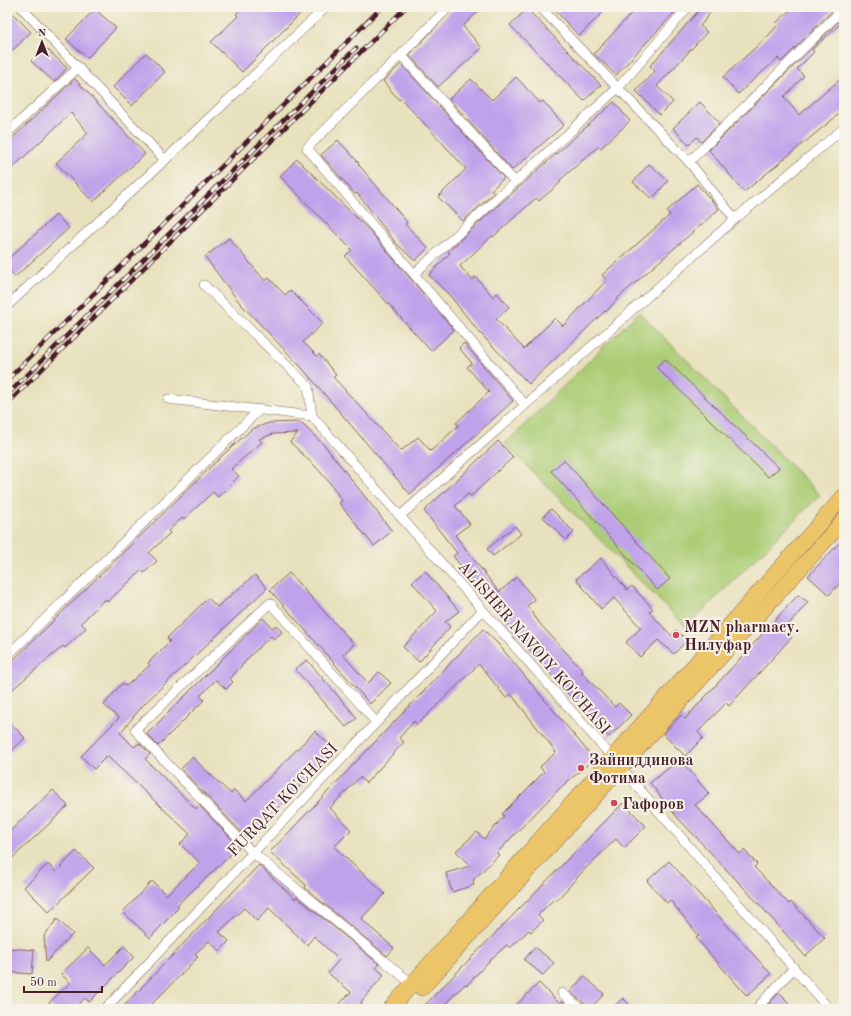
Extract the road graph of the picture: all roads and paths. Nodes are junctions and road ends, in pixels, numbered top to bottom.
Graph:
1 (21, 7) edge
2 (326, 7) edge
3 (449, 7) edge
4 (540, 7) edge
5 (688, 7) edge
6 (844, 8) edge
7 (401, 55) junction
8 (79, 67) junction
9 (618, 88) junction
10 (844, 128) edge
11 (7, 133) edge
12 (165, 160) junction
13 (689, 162) junction
14 (516, 182) junction
15 (735, 218) junction
16 (414, 274) junction
17 (204, 285) dead end
18 (7, 306) edge
19 (168, 399) dead end
20 (525, 405) junction
21 (260, 410) junction
22 (312, 416) junction
23 (844, 496) edge
24 (400, 516) junction
25 (844, 520) edge
26 (482, 611) junction
27 (7, 656) edge
28 (376, 722) junction
29 (616, 762) junction
30 (252, 852) junction
31 (794, 968) junction
32 (412, 984) junction
33 (562, 993) dead end
34 (105, 1009) edge
35 (390, 1009) edge
36 (403, 1009) edge
37 (581, 1009) edge
38 (756, 1009) edge
39 (829, 1009) edge

1 - 8 street
2 - 12 street
3 - 7 street
4 - 9 street
5 - 9 street
6 - 13 street
7 - 14 street
7 - 16 street
8 - 11 street
8 - 12 street
9 - 13 street
9 - 14 street
10 - 15 street
12 - 18 street
13 - 15 street
14 - 16 street
15 - 20 street
16 - 20 street
17 - 22 street
19 - 21 street
20 - 24 street
21 - 22 street
21 - 27 street
22 - 24 street, ALISHER NAVOIY KO'CHASI
23 - 29 main road
24 - 26 street, ALISHER NAVOIY KO'CHASI
25 - 29 main road
26 - 28 street, FURQAT KO'CHASI
26 - 29 street, ALISHER NAVOIY KO'CHASI
28 - 30 street, FURQAT KO'CHASI
28 - 30 street
29 - 31 street, ALISHER NAVOIY KO'CHASI
29 - 32 main road
29 - 36 main road
30 - 32 street
30 - 34 street, FURQAT KO'CHASI
31 - 38 street
31 - 39 street, ALISHER NAVOIY KO'CHASI
32 - 35 main road
33 - 37 street

